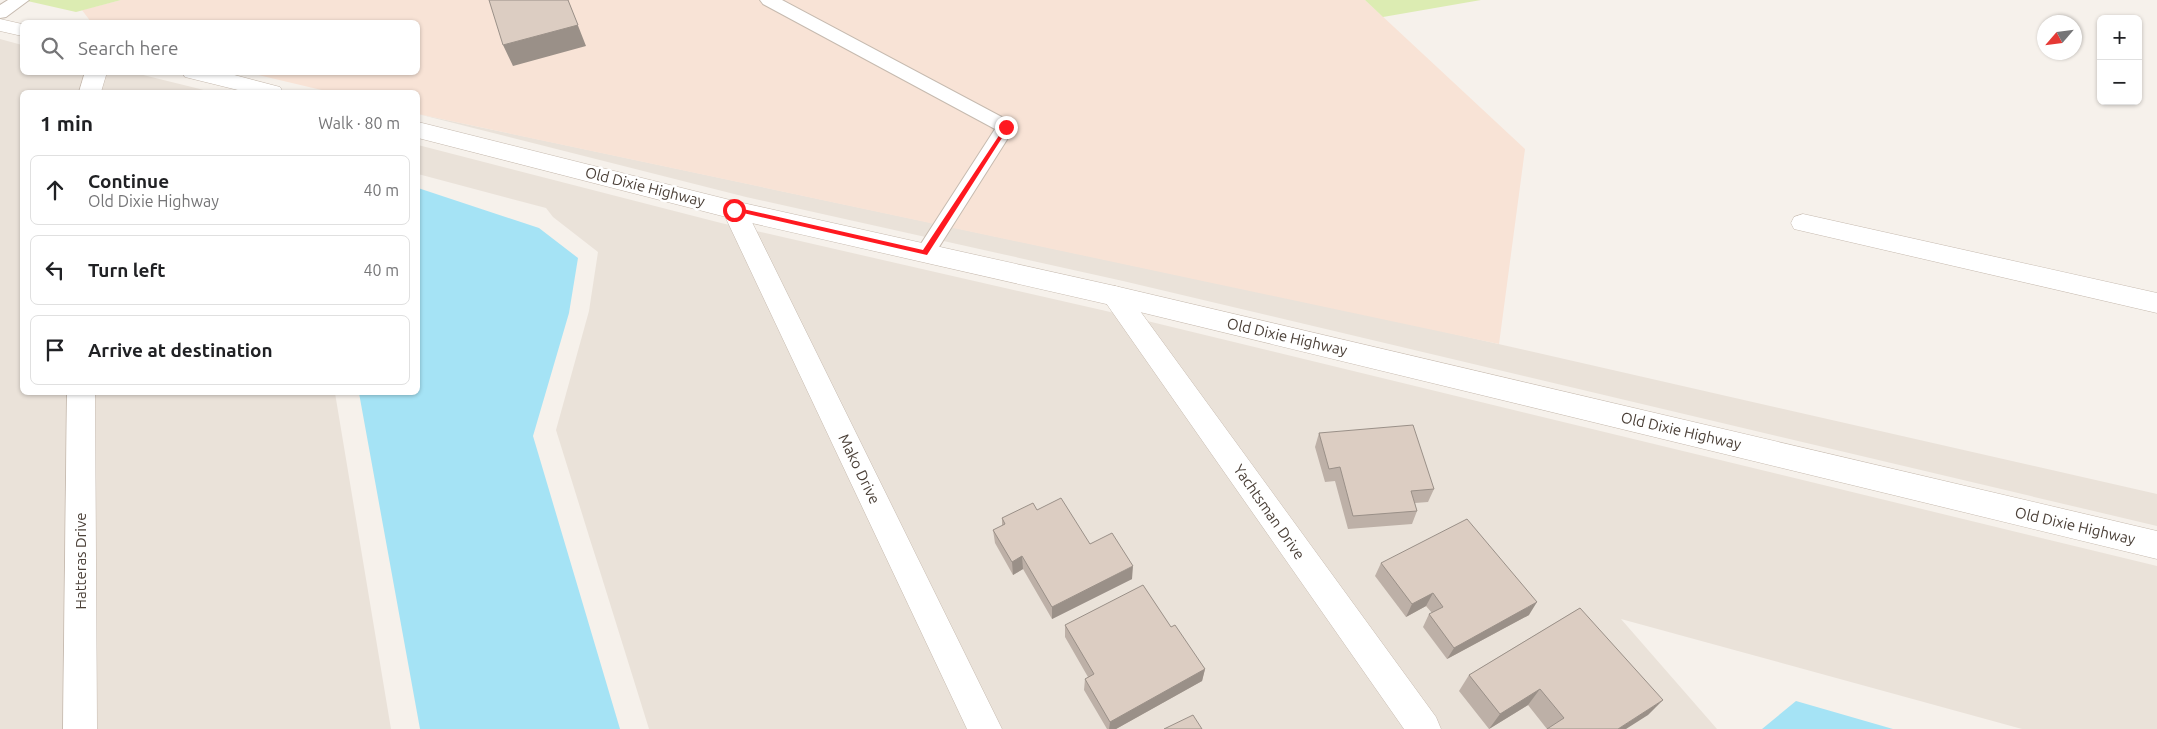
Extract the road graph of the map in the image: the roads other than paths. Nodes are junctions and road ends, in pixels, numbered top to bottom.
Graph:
1 (20, 0) edge
2 (769, 0) edge
3 (0, 13) edge
4 (0, 25) edge
5 (20, 30) edge
6 (95, 75) edge
7 (205, 75) edge
8 (91, 90) edge
9 (264, 90) edge
10 (420, 131) edge
11 (734, 210) junction
12 (1803, 223) dead end
13 (924, 253) junction
14 (1115, 296) junction
15 (2157, 303) edge
16 (81, 395) edge
17 (2157, 545) edge
18 (80, 729) edge
19 (985, 729) edge
20 (1424, 729) edge

1 - 3 lane
2 - 13 lane
4 - 5 street
6 - 8 street
7 - 9 street
10 - 11 street, Old Dixie Highway
11 - 13 street, Old Dixie Highway
11 - 19 street, Mako Drive
12 - 15 street
13 - 14 street, Old Dixie Highway
14 - 17 street, Old Dixie Highway
14 - 20 street, Yachtsman Drive
16 - 18 street, Hatteras Drive

